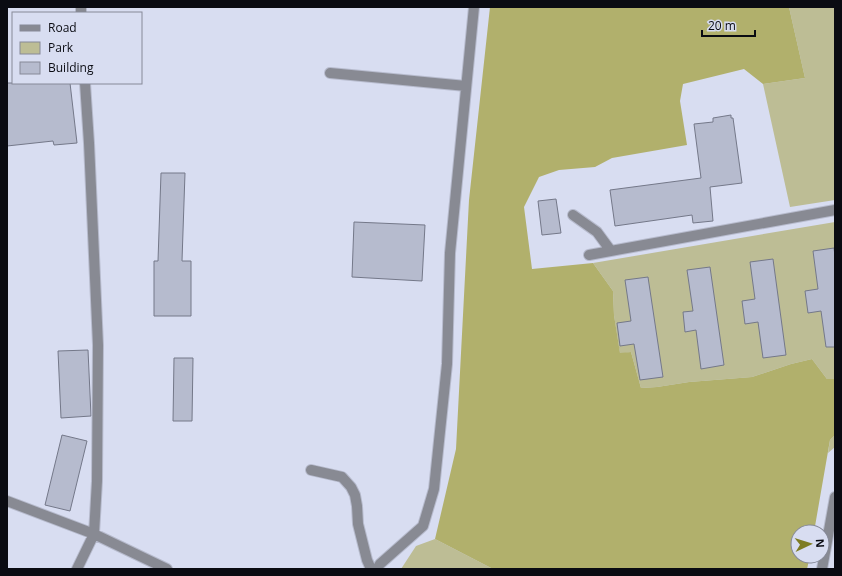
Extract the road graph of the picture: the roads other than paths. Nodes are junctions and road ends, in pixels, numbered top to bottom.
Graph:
1 (474, 7) edge
2 (330, 73) dead end
3 (85, 84) edge
4 (466, 86) junction
5 (835, 210) edge
6 (573, 215) dead end
7 (611, 251) junction
8 (589, 255) dead end
9 (311, 470) dead end
10 (835, 497) edge
11 (7, 501) edge
12 (94, 534) junction
13 (77, 569) edge
14 (167, 569) edge
15 (372, 569) edge
16 (377, 569) edge
17 (822, 569) edge

1 - 4 street
2 - 4 street
3 - 12 street
4 - 16 street
5 - 7 street
6 - 7 street
7 - 8 street
9 - 15 street
10 - 17 street
11 - 12 street
12 - 13 street
12 - 14 street

